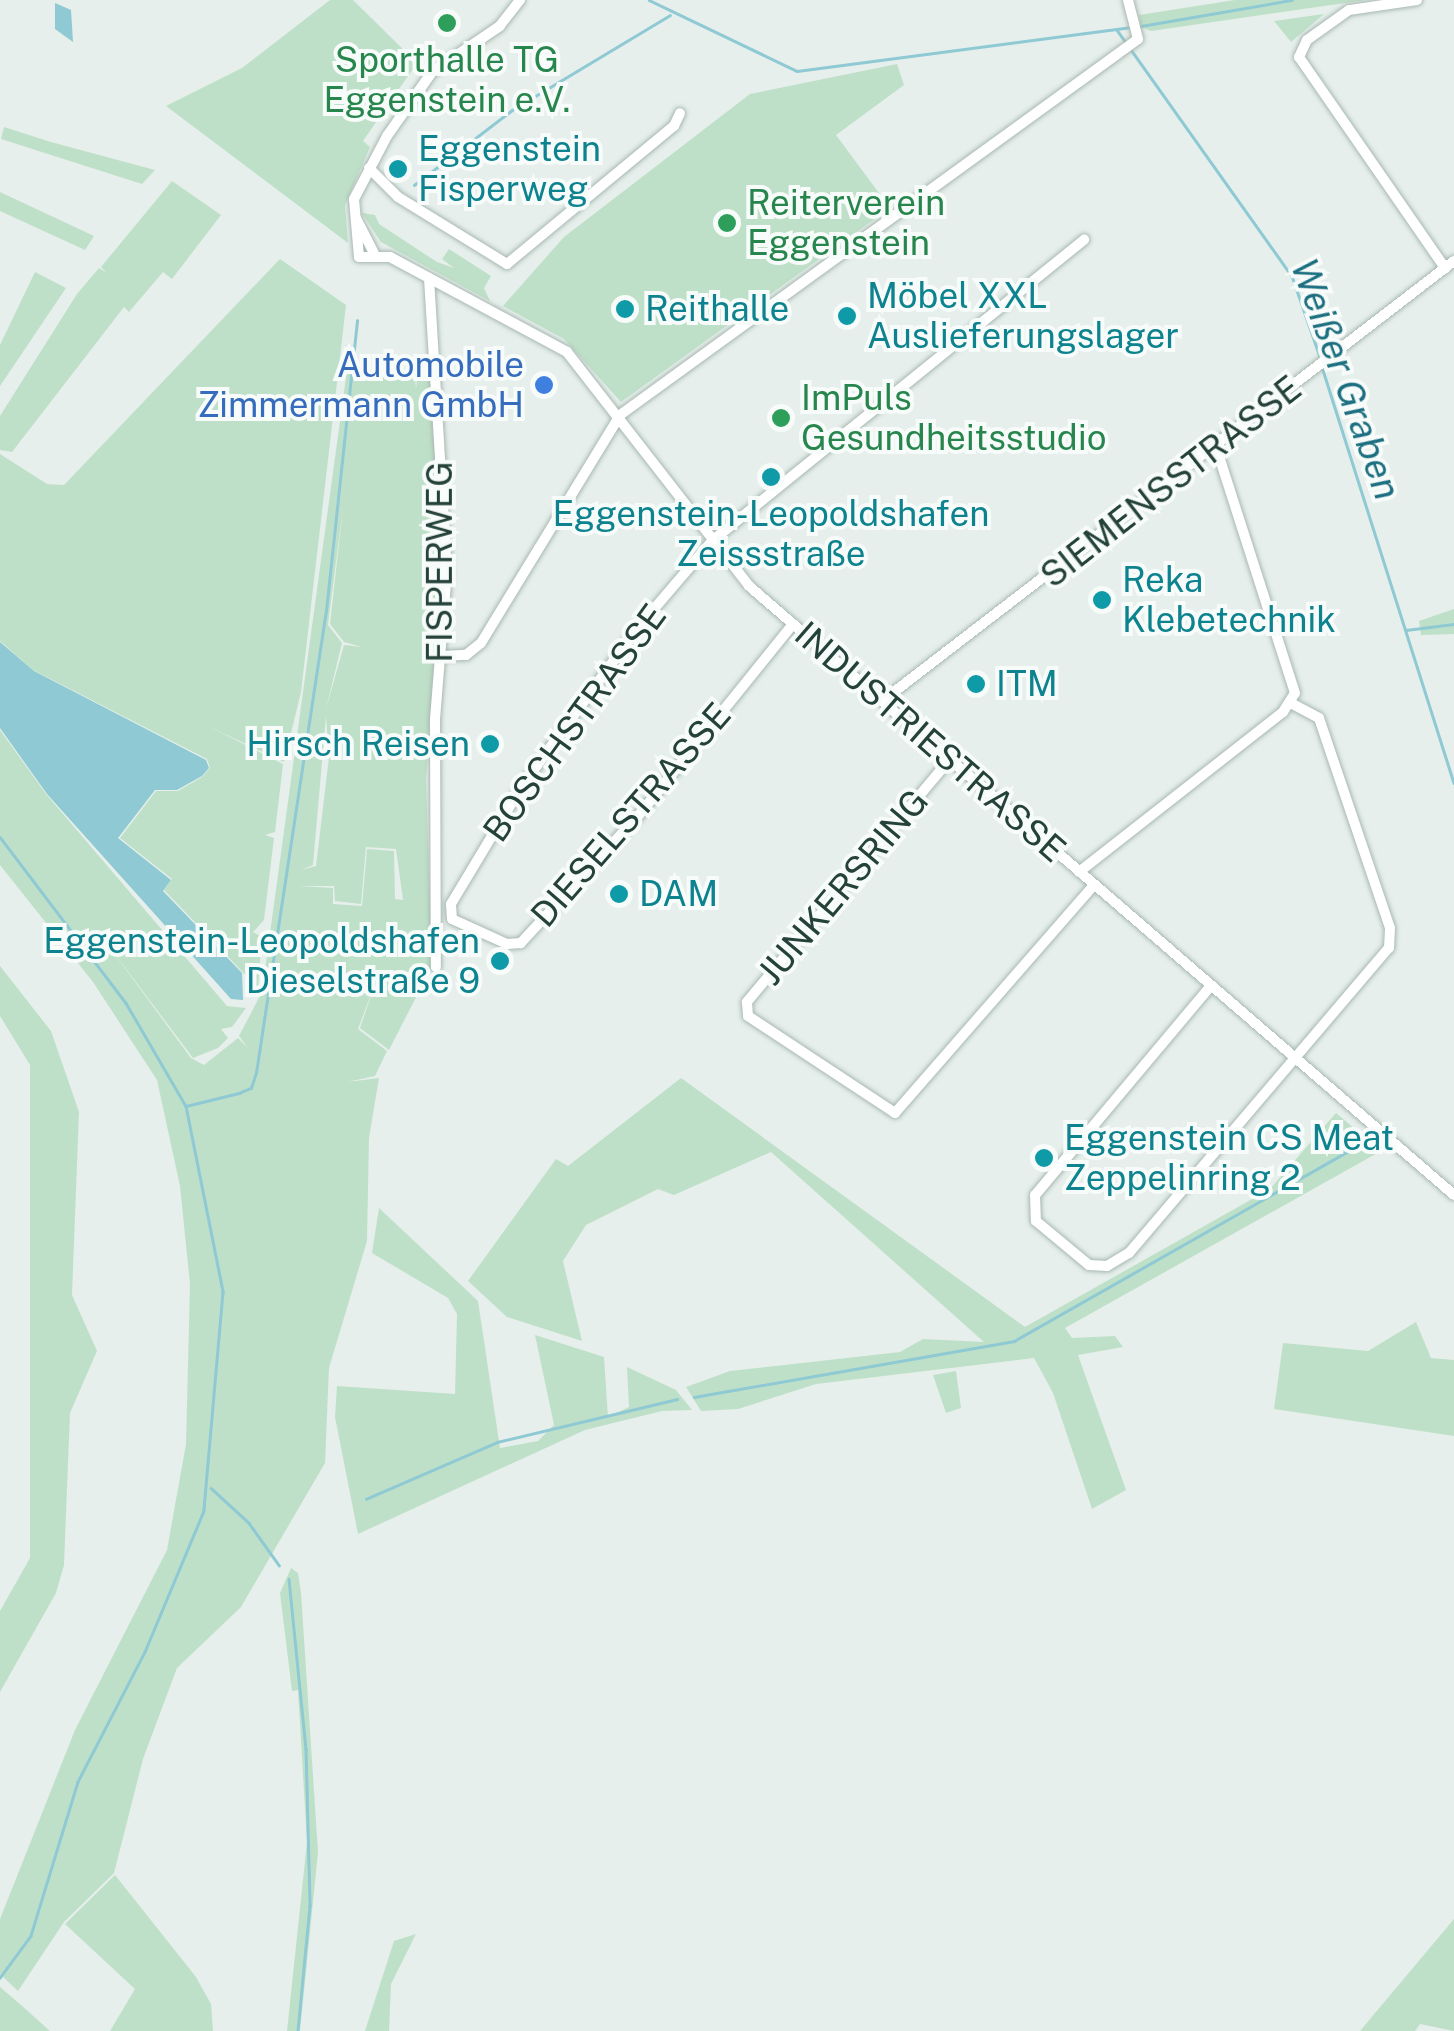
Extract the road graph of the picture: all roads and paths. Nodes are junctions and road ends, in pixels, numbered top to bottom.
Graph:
1 (520, 0) edge
2 (1128, 0) edge
3 (1417, 0) edge
4 (680, 113) dead end
5 (369, 168) junction
6 (355, 218) junction
7 (1084, 240) dead end
8 (374, 253) junction
9 (1450, 264) edge
10 (428, 278) junction
11 (620, 414) junction
12 (1216, 447) junction
13 (712, 542) junction
14 (793, 624) junction
15 (444, 656) junction
16 (886, 698) junction
17 (1291, 704) junction
18 (950, 759) junction
19 (1079, 872) junction
20 (1094, 885) junction
21 (450, 912) joint
22 (436, 966) dead end
23 (1209, 988) junction
24 (1293, 1061) junction
25 (1454, 1196) edge

1 - 5 street
2 - 11 street
3 - 9 street
4 - 5 street
5 - 6 street
6 - 8 street
6 - 8 street
7 - 13 street, BOSCHSTRASSE
8 - 10 street
9 - 12 street, SIEMENSSTRASSE
10 - 11 street, INDUSTRIESTRASSE
10 - 15 street, FISPERWEG
11 - 13 street, INDUSTRIESTRASSE
11 - 15 street
12 - 16 street, SIEMENSSTRASSE
12 - 17 street
13 - 14 street, INDUSTRIESTRASSE
13 - 21 street, BOSCHSTRASSE
14 - 16 street, INDUSTRIESTRASSE
14 - 21 street, DIESELSTRASSE
15 - 22 street, FISPERWEG
16 - 18 street, INDUSTRIESTRASSE
17 - 19 street
17 - 24 street
18 - 19 street, INDUSTRIESTRASSE
18 - 20 street, JUNKERSRING
19 - 20 street, INDUSTRIESTRASSE
20 - 23 street, INDUSTRIESTRASSE
23 - 24 street, INDUSTRIESTRASSE
23 - 24 street
24 - 25 street, INDUSTRIESTRASSE

